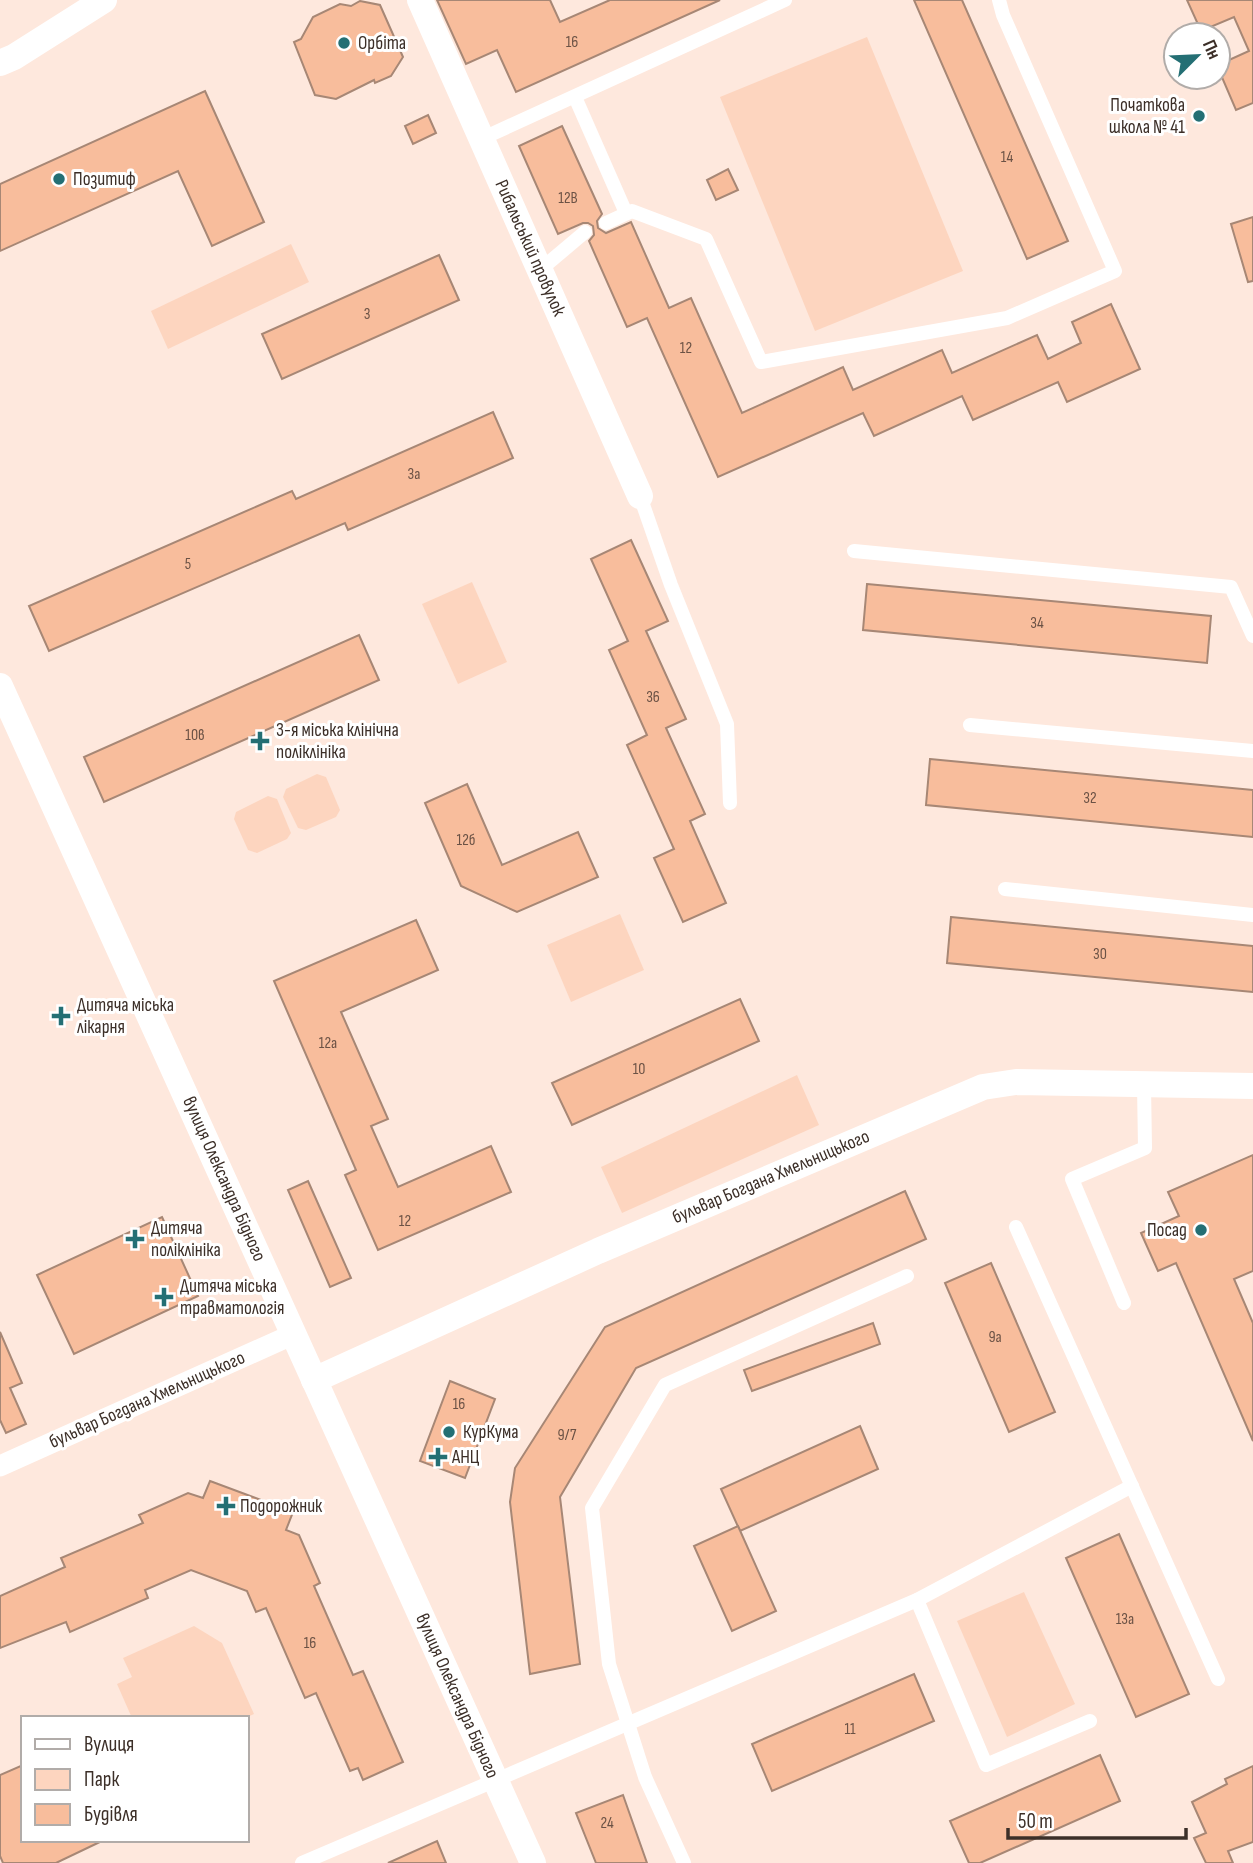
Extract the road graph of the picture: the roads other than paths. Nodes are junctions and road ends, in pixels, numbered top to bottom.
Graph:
1 (104, 0) edge
2 (420, 0) edge
3 (785, 0) edge
4 (999, 0) edge
5 (0, 63) edge
6 (575, 97) junction
7 (481, 139) junction
8 (626, 213) junction
9 (606, 223) dead end
10 (585, 232) dead end
11 (540, 270) junction
12 (640, 496) joint
13 (854, 551) dead end
14 (1253, 636) edge
15 (0, 686) edge
16 (970, 725) dead end
17 (1253, 751) edge
18 (730, 803) dead end
19 (1005, 889) dead end
20 (1253, 915) edge
21 (1144, 1085) junction
22 (1253, 1086) edge
23 (1016, 1227) dead end
24 (907, 1276) dead end
25 (1124, 1303) dead end
26 (294, 1334) junction
27 (314, 1380) junction
28 (0, 1466) edge
29 (1132, 1486) junction
30 (917, 1600) junction
31 (1218, 1679) dead end
32 (1090, 1721) dead end
33 (628, 1723) junction
34 (495, 1779) junction
35 (302, 1863) edge
36 (533, 1863) edge
37 (684, 1863) edge

1 - 5 street
2 - 7 street, Рибальський провулок
3 - 6 lane
4 - 8 lane
6 - 7 lane
6 - 8 lane
7 - 11 street, Рибальський провулок
8 - 9 lane
10 - 11 lane
11 - 12 street, Рибальський провулок
12 - 18 lane
13 - 14 lane
15 - 26 street, вулиця Олександра Бідного
16 - 17 lane
19 - 20 lane
21 - 22 street, бульвар Богдана Хмельницького
21 - 25 lane
21 - 27 street, бульвар Богдана Хмельницького
23 - 29 lane
24 - 33 lane
26 - 27 street, вулиця Олександра Бідного
26 - 28 street, бульвар Богдана Хмельницького
27 - 34 street, вулиця Олександра Бідного
29 - 30 lane
29 - 31 lane
30 - 32 lane
30 - 33 lane
33 - 34 lane
33 - 37 lane
34 - 35 lane
34 - 36 street, вулиця Олександра Бідного

